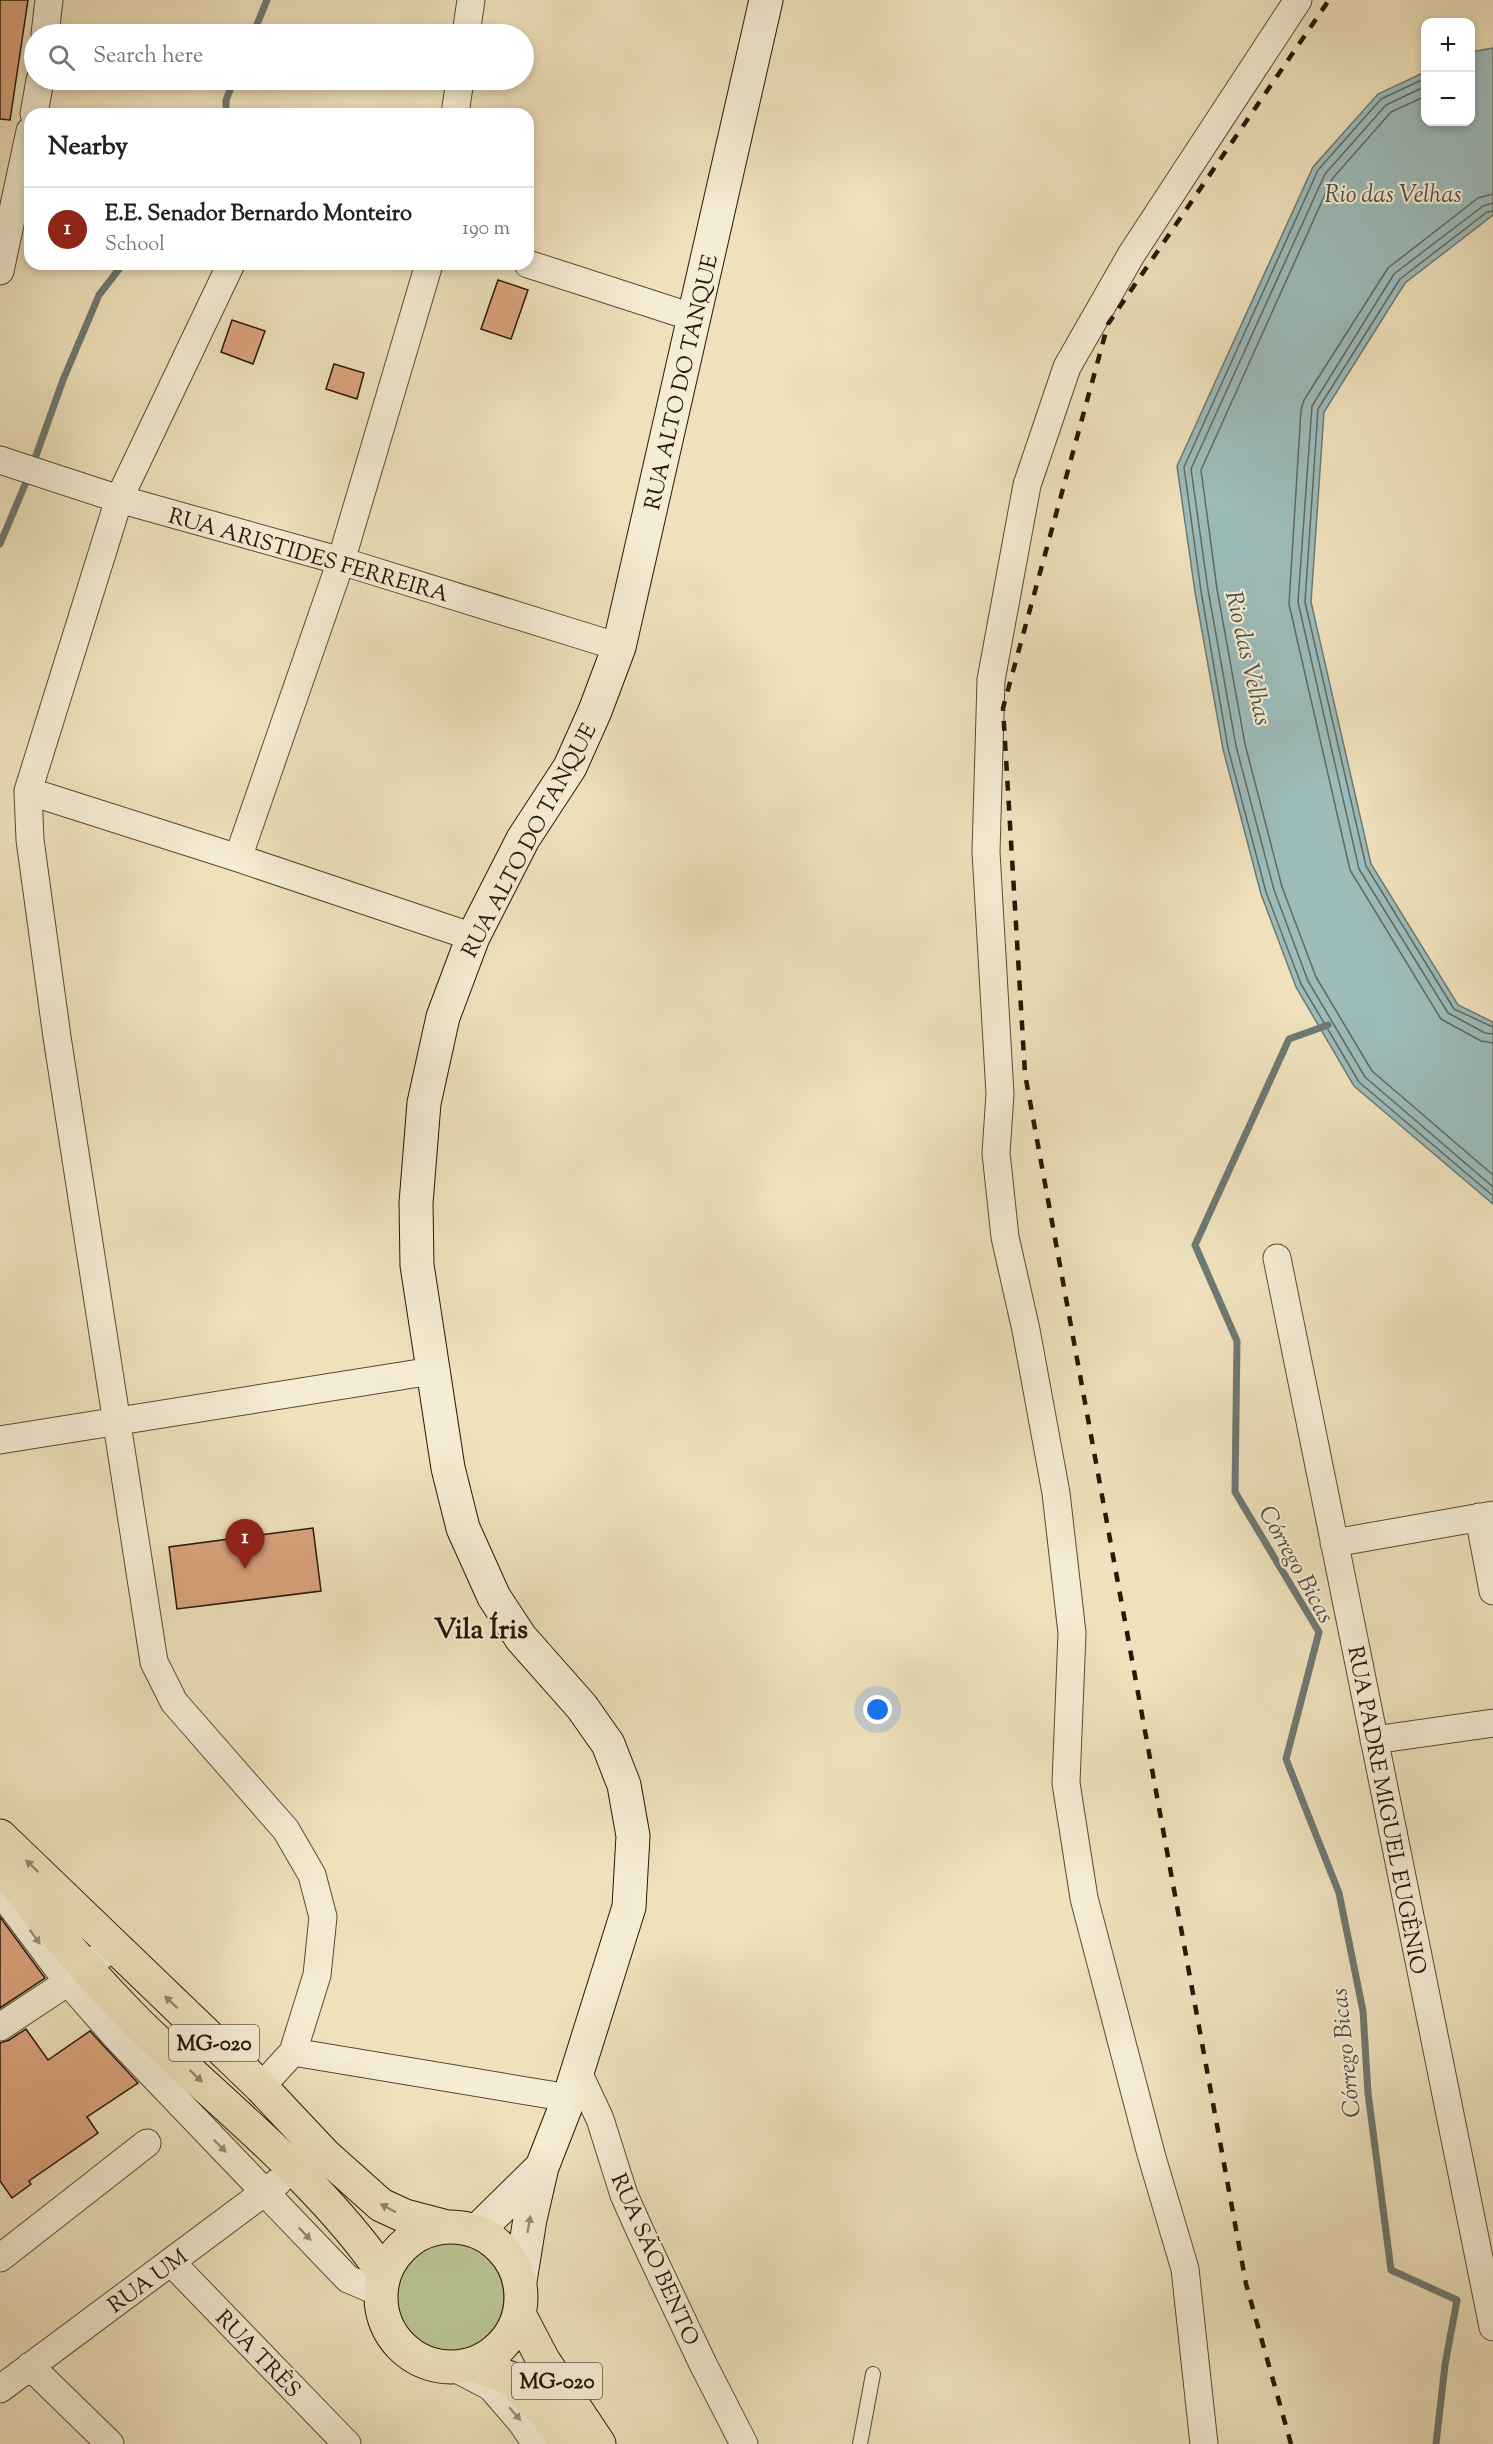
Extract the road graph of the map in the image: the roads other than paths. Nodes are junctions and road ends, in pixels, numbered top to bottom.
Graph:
1 (49, 0) edge
2 (471, 0) edge
3 (766, 0) edge
4 (1298, 0) edge
5 (46, 24) edge
6 (467, 24) edge
7 (38, 90) edge
8 (459, 90) edge
9 (35, 108) edge
10 (456, 108) edge
11 (24, 159) edge
12 (534, 266) edge
13 (228, 270) edge
14 (427, 270) edge
15 (0, 271) edge
16 (695, 318) junction
17 (7, 462) edge
18 (119, 499) junction
19 (341, 561) junction
20 (619, 647) junction
21 (28, 791) junction
22 (238, 858) junction
23 (473, 937) junction
24 (1277, 1258) dead end
25 (432, 1371) junction
26 (117, 1421) junction
27 (0, 1440) edge
28 (1486, 1516) edge
29 (1335, 1543) junction
30 (1493, 1591) edge
31 (1493, 1723) edge
32 (1374, 1740) junction
33 (0, 1836) edge
34 (0, 1864) edge
35 (0, 1891) edge
36 (115, 1945) junction
37 (77, 1975) junction
38 (0, 2027) edge
39 (293, 2052) junction
40 (573, 2084) junction
41 (261, 2087) junction
42 (147, 2143) dead end
43 (542, 2167) junction
44 (295, 2171) junction
45 (264, 2192) junction
46 (443, 2226) junction
47 (477, 2231) junction
48 (0, 2258) edge
49 (171, 2262) junction
50 (520, 2282) junction
51 (382, 2284) junction
52 (519, 2314) junction
53 (1493, 2327) edge
54 (462, 2365) junction
55 (30, 2366) junction
56 (873, 2374) dead end
57 (0, 2390) edge
58 (110, 2444) edge
59 (347, 2444) edge
60 (536, 2444) edge
61 (566, 2444) edge
62 (599, 2444) edge
63 (744, 2444) edge
64 (860, 2444) edge
65 (1204, 2444) edge

1 - 5 street
2 - 6 street
3 - 16 main road, RUA ALTO DO TANQUE
4 - 65 street
7 - 9 street
8 - 10 street
11 - 15 street
12 - 16 street
13 - 18 street
14 - 19 street
16 - 20 main road, RUA ALTO DO TANQUE
17 - 18 street, RUA ARISTIDES FERREIRA
18 - 19 street, RUA ARISTIDES FERREIRA
18 - 21 street
19 - 20 street, RUA ARISTIDES FERREIRA
19 - 22 street
20 - 23 main road, RUA ALTO DO TANQUE
21 - 22 street
21 - 26 street
22 - 23 street
23 - 25 main road, RUA ALTO DO TANQUE
24 - 29 street, RUA PADRE MIGUEL EUGÊNIO
25 - 26 street
25 - 40 main road, RUA ALTO DO TANQUE
26 - 27 street
26 - 39 street
28 - 29 street
28 - 30 street
29 - 32 street, RUA PADRE MIGUEL EUGÊNIO
31 - 32 street
32 - 53 street, RUA PADRE MIGUEL EUGÊNIO
36 -> 33 highway, MG-020
34 - 37 highway, MG-020
35 -> 37 street
36 - 37 street
41 -> 36 highway, MG-020
37 - 38 street
37 -> 44 highway, MG-020
37 -> 45 street
39 - 40 street
39 - 41 street
40 - 43 main road, RUA ALTO DO TANQUE
40 - 63 street, RUA SÃO BENTO
46 -> 41 highway, MG-020
42 - 48 street
43 - 47 main road, RUA ALTO DO TANQUE
50 -> 43 main road, RUA ALTO DO TANQUE
44 - 45 street, RUA UM
44 - 51 highway, MG-020
45 - 49 street, RUA UM
45 -> 51 street
46 - 47 highway, MG-020
46 - 51 highway, MG-020
47 - 50 highway, MG-020
49 - 55 street, RUA UM
49 - 59 street, RUA TRÊS
50 - 52 highway, MG-020
51 - 54 highway, MG-020
52 - 54 highway, MG-020
52 - 62 highway, MG-020
54 -> 60 street
54 - 61 highway, MG-020
55 - 57 street, RUA UM
55 - 58 street
56 - 64 lane

